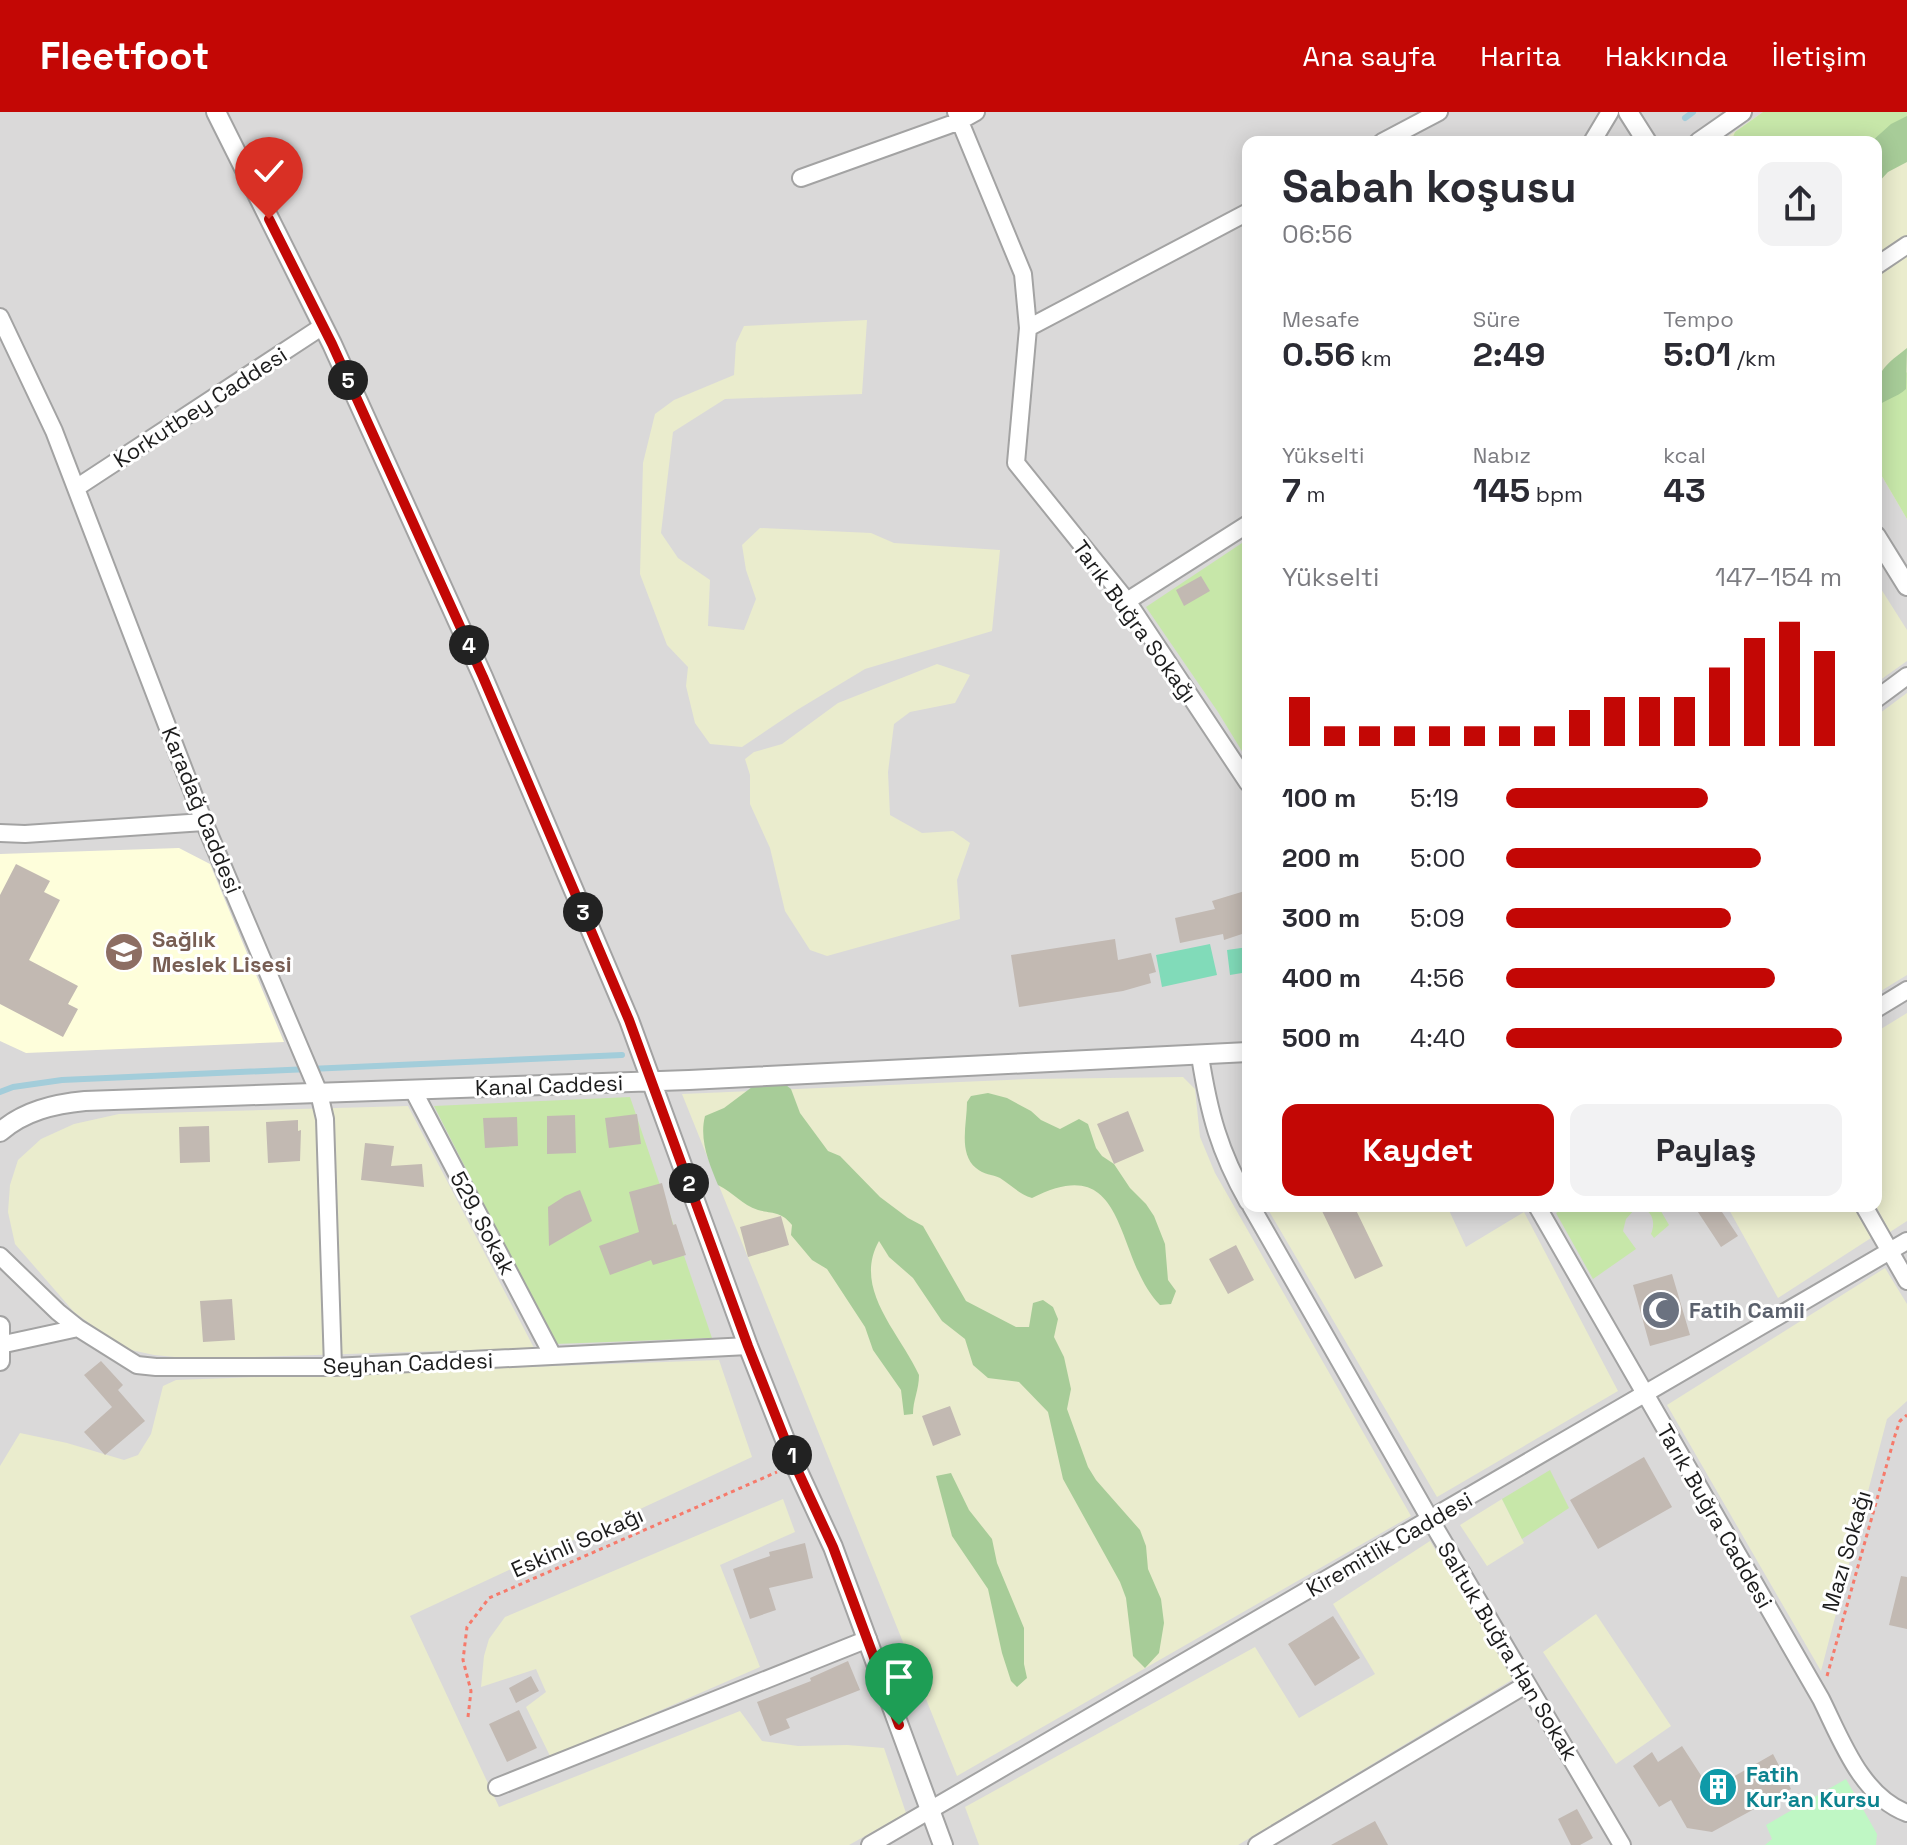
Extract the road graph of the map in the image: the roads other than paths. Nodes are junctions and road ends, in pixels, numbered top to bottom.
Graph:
1 (216, 112) edge
2 (976, 112) edge
3 (1439, 112) edge
4 (1610, 112) edge
5 (1628, 112) edge
6 (1742, 112) edge
7 (958, 116) edge
8 (1393, 136) edge
9 (1596, 136) edge
10 (1643, 136) edge
11 (1708, 136) edge
12 (801, 178) dead end
13 (1242, 215) edge
14 (1907, 245) edge
15 (1882, 262) edge
16 (0, 317) edge
17 (323, 326) junction
18 (1028, 328) junction
19 (76, 488) junction
20 (1242, 528) edge
21 (1882, 546) edge
22 (1907, 586) edge
23 (1127, 601) junction
24 (1907, 676) edge
25 (1882, 695) edge
26 (1242, 774) edge
27 (204, 822) junction
28 (0, 833) edge
29 (1907, 990) edge
30 (1882, 1005) edge
31 (1242, 1052) edge
32 (1200, 1056) junction
33 (652, 1081) junction
34 (317, 1087) junction
35 (413, 1090) junction
36 (0, 1132) edge
37 (1242, 1190) edge
38 (1254, 1212) edge
39 (1544, 1212) edge
40 (1867, 1212) edge
41 (1907, 1241) edge
42 (1890, 1251) junction
43 (0, 1256) edge
44 (1907, 1281) edge
45 (0, 1326) edge
46 (78, 1328) junction
47 (0, 1345) edge
48 (748, 1346) junction
49 (553, 1356) junction
50 (0, 1361) edge
51 (333, 1367) junction
52 (1645, 1395) junction
53 (1430, 1519) junction
54 (868, 1639) junction
55 (1527, 1684) junction
56 (497, 1787) dead end
57 (931, 1810) junction
58 (1907, 1813) edge
59 (870, 1845) edge
60 (943, 1845) edge
61 (1257, 1845) edge
62 (1622, 1845) edge

1 - 17 street
2 - 7 street
3 - 8 street
4 - 9 street
5 - 10 street
6 - 11 street
7 - 12 street
7 - 18 street
13 - 18 street
14 - 15 street
16 - 19 street, Karadağ Caddesi
17 - 19 street, Korkutbey Caddesi
17 - 33 street
18 - 23 street, Tarık Buğra Sokağı
19 - 27 street, Karadağ Caddesi
20 - 23 street
21 - 22 street
23 - 26 street, Tarık Buğra Sokağı
24 - 25 street
27 - 28 street
27 - 34 street, Karadağ Caddesi
29 - 30 street
31 - 32 street, Kanal Caddesi
32 - 33 street, Kanal Caddesi
32 - 37 street, Saltuk Buğra Han Sokak
33 - 35 street, Kanal Caddesi
33 - 48 street
34 - 35 street, Kanal Caddesi
34 - 36 street, Kanal Caddesi
34 - 51 street, Karadağ Caddesi
35 - 49 street, 529. Sokak
38 - 53 street, Saltuk Buğra Han Sokak
39 - 52 street, Tarık Buğra Caddesi
40 - 42 street
41 - 42 street, Kiremitlik Caddesi
42 - 44 street
42 - 52 street, Kiremitlik Caddesi
43 - 46 street, Seyhan Caddesi
45 - 47 street
46 - 47 street
46 - 51 street, Seyhan Caddesi
47 - 50 street
48 - 49 street, Seyhan Caddesi
48 - 54 street
49 - 51 street, Seyhan Caddesi
52 - 53 street, Kiremitlik Caddesi
52 - 58 street, Tarık Buğra Caddesi
53 - 55 street, Saltuk Buğra Han Sokak
53 - 57 street, Kiremitlik Caddesi
54 - 56 street
54 - 57 street
55 - 61 street
55 - 62 street, Saltuk Buğra Han Sokak
57 - 59 street, Kiremitlik Caddesi
57 - 60 street

